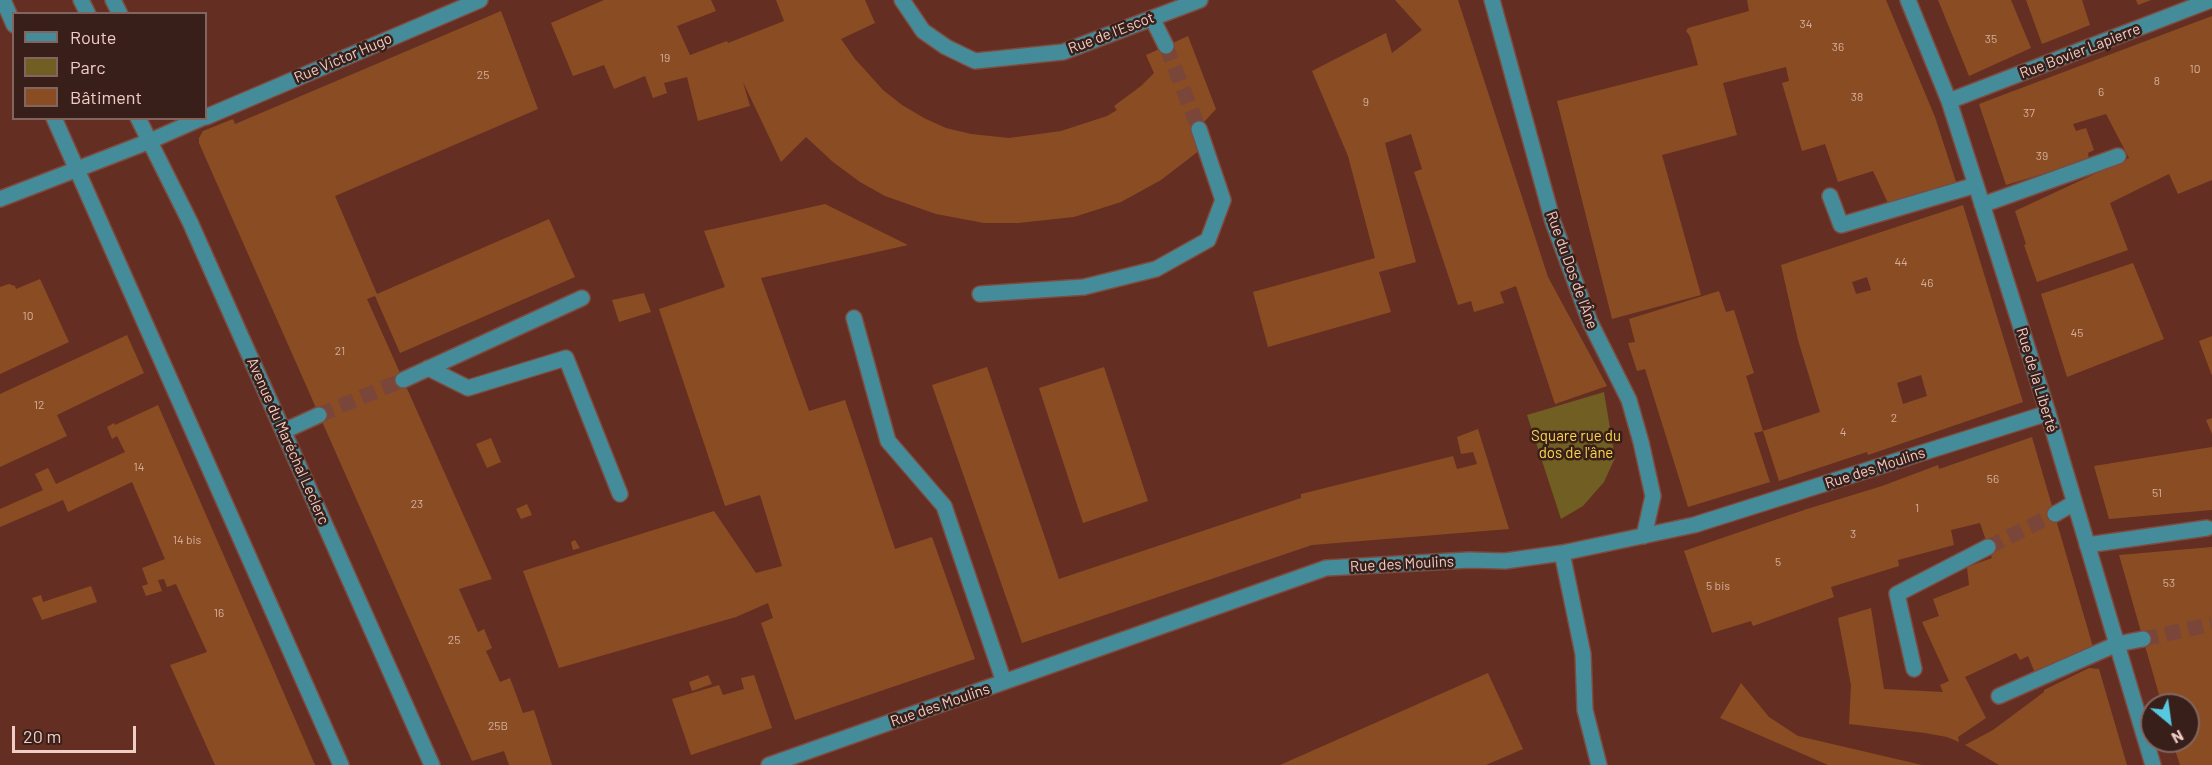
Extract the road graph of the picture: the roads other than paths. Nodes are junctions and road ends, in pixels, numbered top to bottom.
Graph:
1 (3, 0) edge
2 (480, 0) edge
3 (902, 0) edge
4 (1200, 0) edge
5 (1492, 0) edge
6 (1908, 0) edge
7 (2211, 0) edge
8 (1152, 18) junction
9 (12, 20) edge
10 (1166, 46) tunnel mouth
11 (1948, 101) junction
12 (207, 117) edge
13 (55, 120) edge
14 (139, 120) edge
15 (199, 120) edge
16 (1199, 129) tunnel mouth
17 (150, 141) junction
18 (2118, 156) dead end
19 (76, 170) junction
20 (1976, 185) junction
21 (1830, 196) dead end
22 (0, 199) edge
23 (1982, 205) junction
24 (980, 294) dead end
25 (582, 298) dead end
26 (854, 318) dead end
27 (428, 368) junction
28 (403, 380) tunnel mouth
29 (2048, 413) junction
30 (319, 415) tunnel mouth
31 (284, 431) junction
32 (620, 494) dead end
33 (2074, 503) junction
34 (2055, 514) tunnel mouth
35 (2207, 528) dead end
36 (1644, 536) junction
37 (2087, 545) junction
38 (1988, 547) tunnel mouth
39 (1562, 553) junction
40 (2143, 639) tunnel mouth
41 (2117, 644) junction
42 (1914, 669) dead end
43 (1004, 682) junction
44 (1999, 696) dead end
45 (341, 765) edge
46 (432, 765) edge
47 (769, 765) edge
48 (1599, 765) edge
49 (2153, 765) edge

1 - 9 street
2 - 12 street, Rue Victor Hugo
3 - 8 street, Rue de l'Escot
4 - 8 street, Rue de l'Escot
5 - 36 street, Rue du Dos de l'Âne
6 - 11 street, Rue de la Liberté
7 - 11 street, Rue Bovier Lapierre
8 - 10 street
11 - 20 street, Rue de la Liberté
13 - 19 street
14 - 17 street, Avenue du Maréchal Leclerc
15 - 17 street, Rue Victor Hugo
16 - 24 street
17 - 19 street, Rue Victor Hugo
17 - 31 street, Avenue du Maréchal Leclerc
18 - 23 street
19 - 22 street, Rue Victor Hugo
19 - 45 street
20 - 21 street
20 - 23 street, Rue de la Liberté
23 - 29 street, Rue de la Liberté
25 - 27 street
26 - 43 street
27 - 28 street
27 - 32 street
29 - 33 street, Rue de la Liberté
29 - 36 street, Rue des Moulins
30 - 31 street
31 - 46 street, Avenue du Maréchal Leclerc
33 - 34 street
33 - 37 street, Rue de la Liberté
35 - 37 street
36 - 39 street, Rue des Moulins
37 - 41 street, Rue de la Liberté
38 - 42 street
39 - 43 street, Rue des Moulins
39 - 48 street
40 - 41 street
41 - 44 street
41 - 49 street, Rue de la Liberté
43 - 47 street, Rue des Moulins

